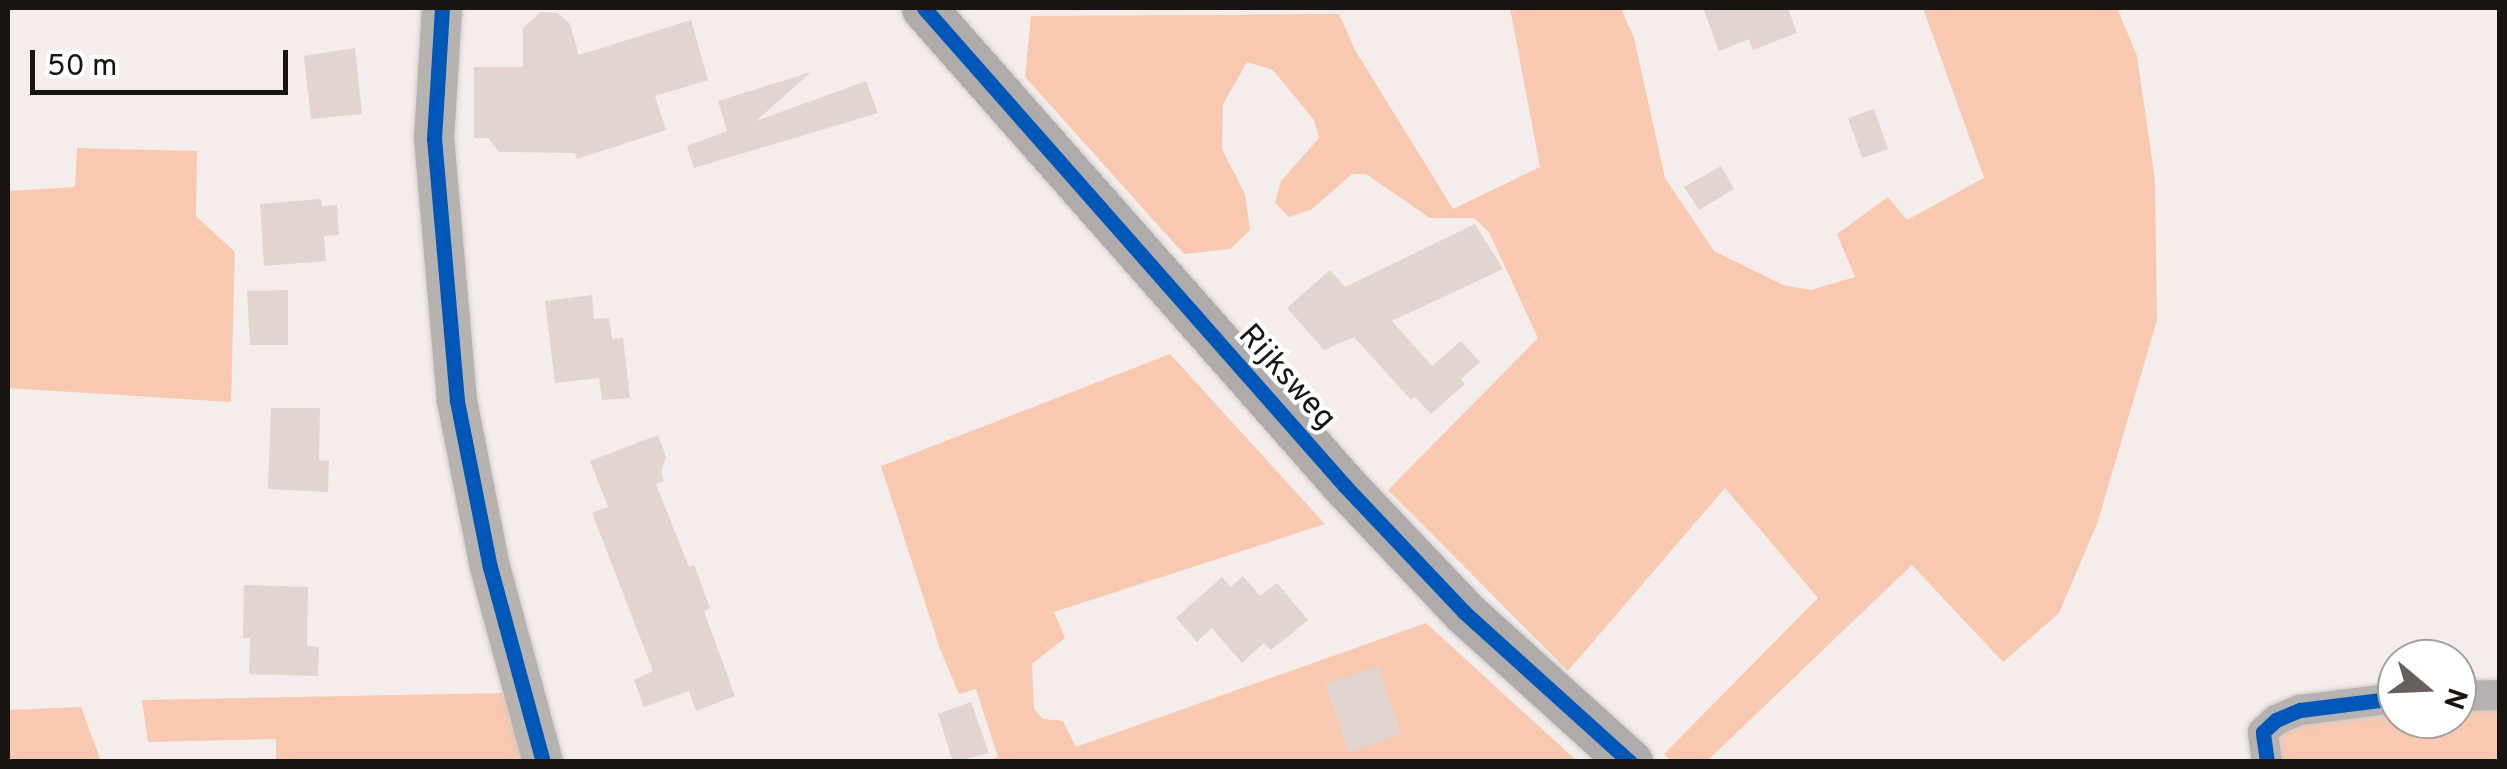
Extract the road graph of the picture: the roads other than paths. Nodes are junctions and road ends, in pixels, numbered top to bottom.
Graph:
1 (442, 8) edge
2 (932, 10) edge
3 (2377, 700) edge
4 (543, 762) edge
5 (1630, 762) edge
6 (2267, 762) edge

1 - 4 main road
2 - 5 main road, Rijksweg
3 - 6 street

